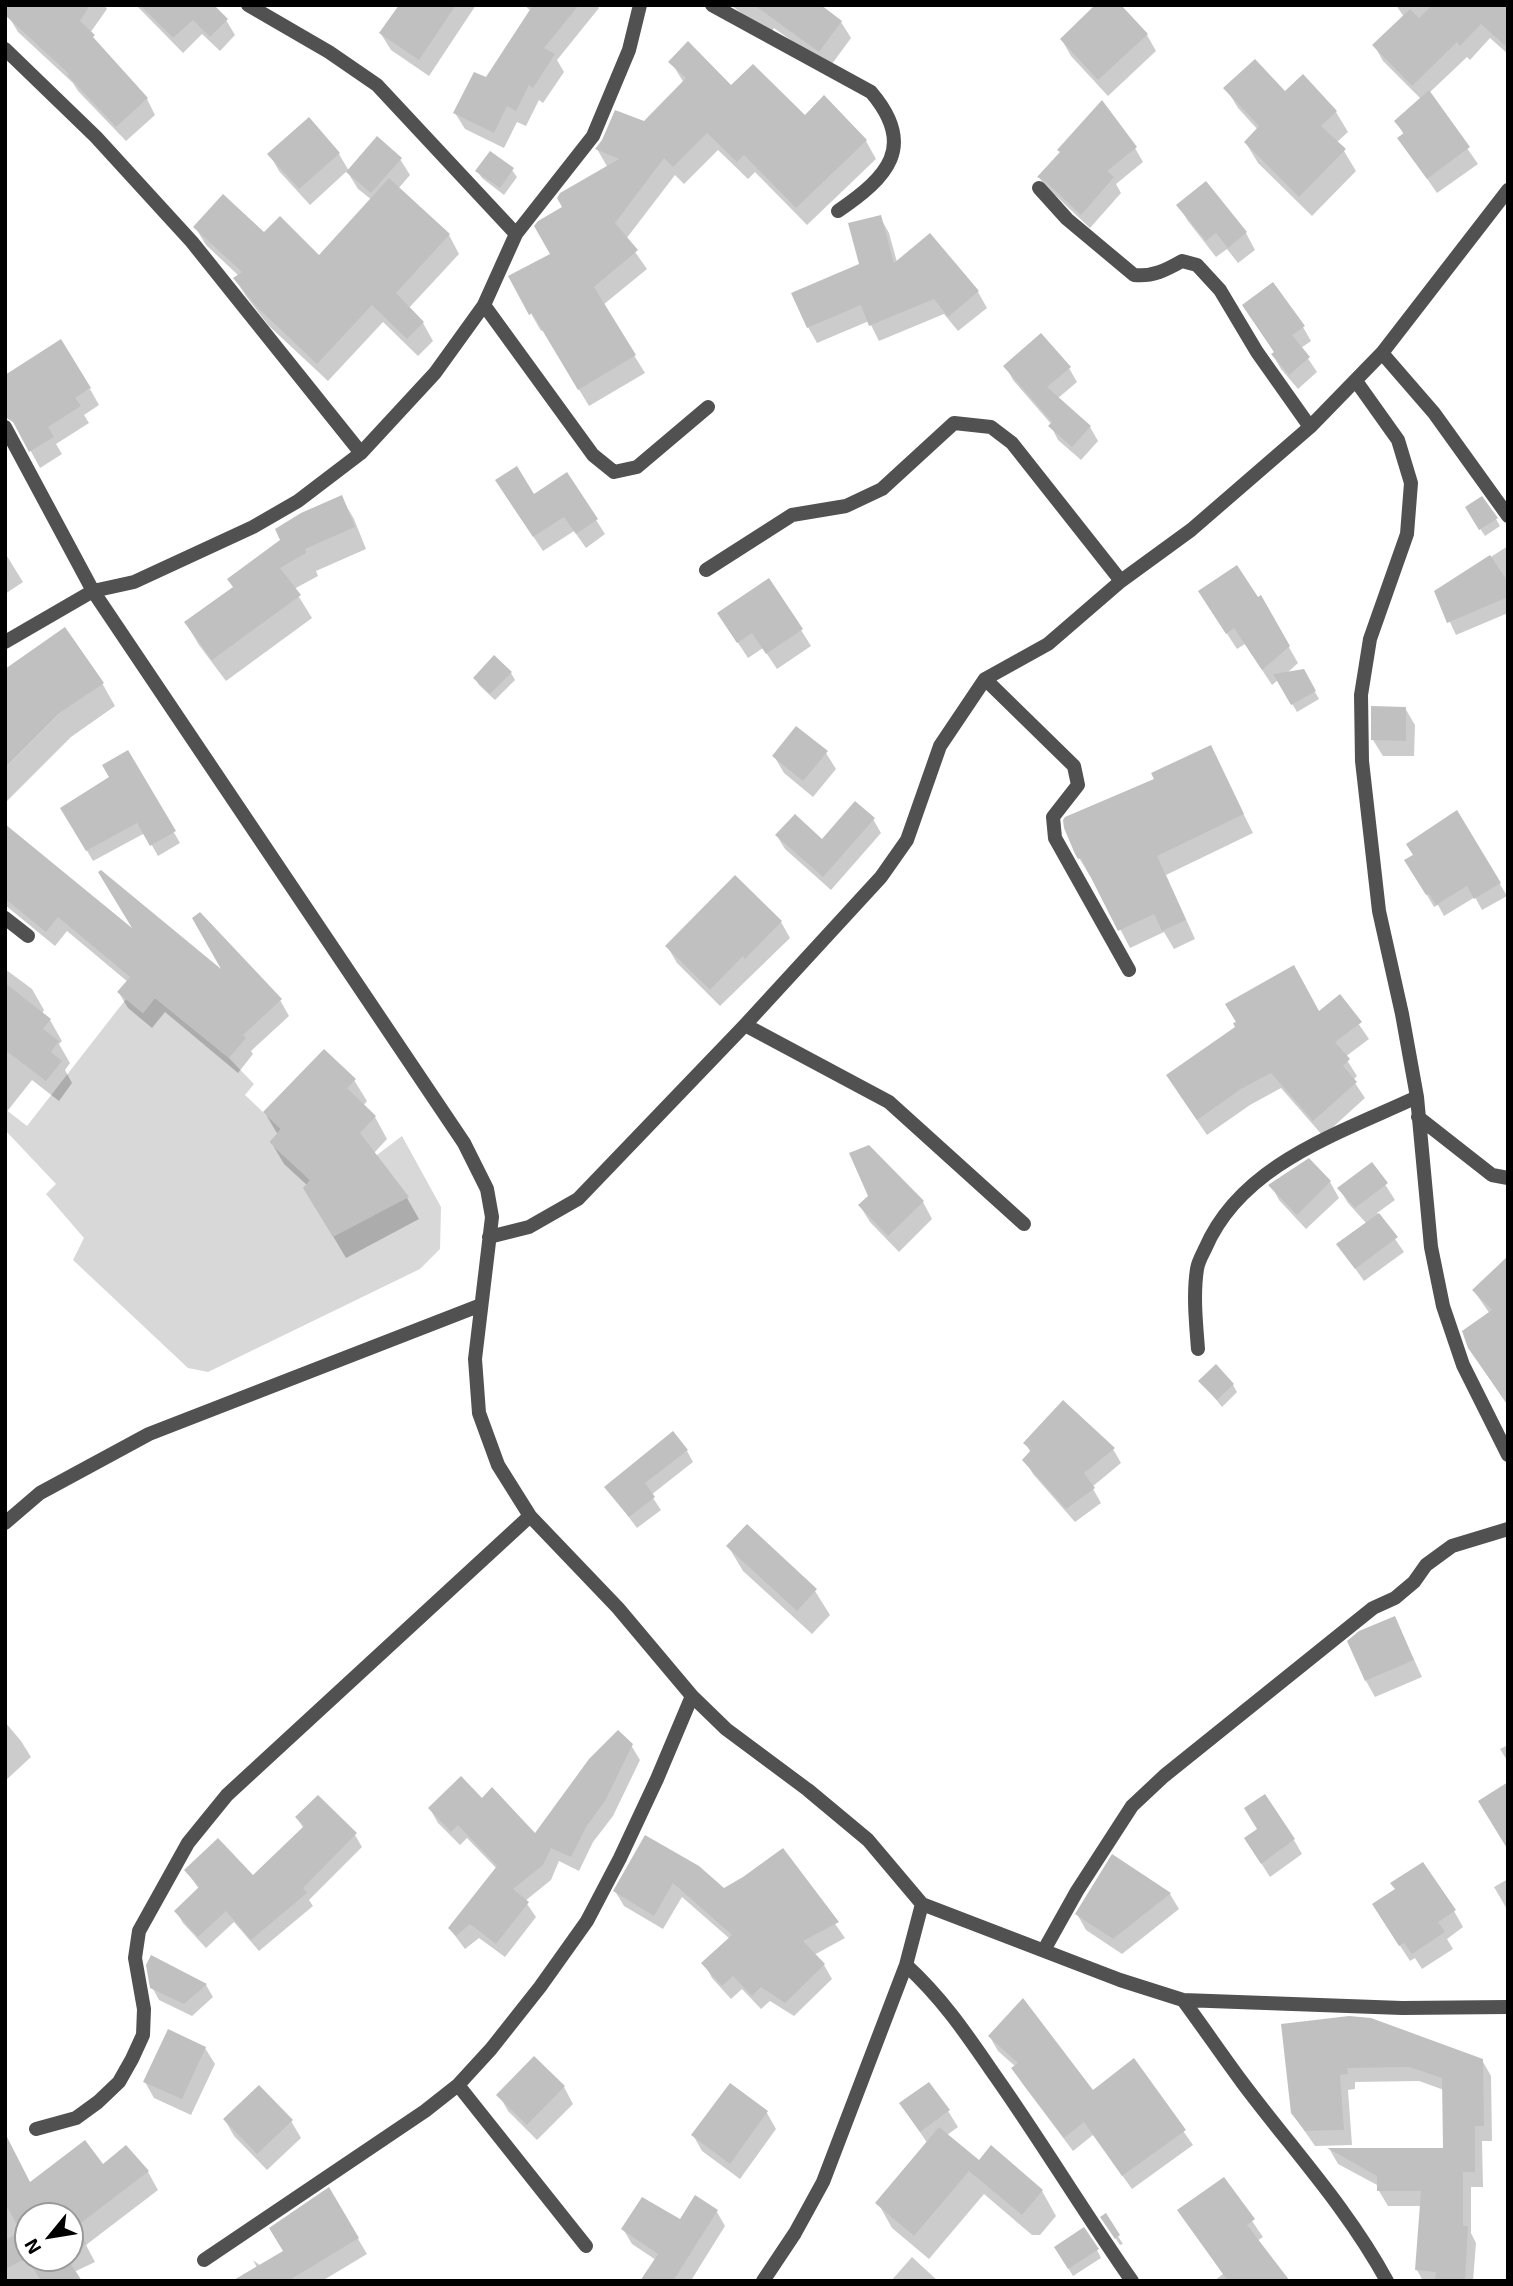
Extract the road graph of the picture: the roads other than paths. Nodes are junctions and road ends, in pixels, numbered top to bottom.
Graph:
1 (248, 5) edge
2 (640, 5) edge
3 (712, 5) edge
4 (5, 49) edge
5 (1039, 188) dead end
6 (1508, 190) edge
7 (838, 211) dead end
8 (516, 234) junction
9 (484, 305) junction
10 (1382, 353) junction
11 (1356, 381) junction
12 (708, 407) dead end
13 (5, 426) edge
14 (1310, 428) junction
15 (361, 453) junction
16 (1508, 516) edge
17 (706, 570) dead end
18 (1121, 581) junction
19 (93, 591) junction
20 (5, 642) edge
21 (985, 679) junction
22 (5, 918) edge
23 (28, 936) dead end
24 (1129, 971) dead end
25 (745, 1025) junction
26 (1417, 1097) junction
27 (1418, 1117) junction
28 (1508, 1178) edge
29 (1024, 1224) dead end
30 (489, 1237) junction
31 (481, 1305) junction
32 (1198, 1349) dead end
33 (1508, 1455) edge
34 (530, 1516) junction
35 (5, 1523) edge
36 (1508, 1529) edge
37 (692, 1696) junction
38 (922, 1904) junction
39 (1044, 1950) junction
40 (906, 1965) junction
41 (1183, 2000) junction
42 (1508, 2007) edge
43 (458, 2085) junction
44 (36, 2129) dead end
45 (586, 2246) dead end
46 (204, 2260) dead end
47 (763, 2281) edge
48 (1132, 2281) edge
49 (1387, 2281) edge

1 - 8 street
2 - 8 street
3 - 7 street
4 - 15 street
5 - 14 street
6 - 10 street
8 - 9 street
9 - 12 street
9 - 15 street
10 - 11 street
10 - 16 street
11 - 14 street
11 - 26 street
13 - 19 street
14 - 18 street
15 - 19 street
17 - 18 street
18 - 21 street
19 - 20 street
19 - 30 street
21 - 24 street
21 - 25 street
22 - 23 street
25 - 29 street
25 - 30 street
26 - 27 street
26 - 32 street
27 - 28 street
27 - 33 street
30 - 31 street
31 - 34 street
31 - 35 street
34 - 37 street
34 - 44 street
36 - 39 street
37 - 38 street
37 - 43 street
38 - 39 street
38 - 40 street
39 - 41 street
40 - 47 street
40 - 48 street
41 - 42 street
41 - 49 street
43 - 45 street
43 - 46 street

